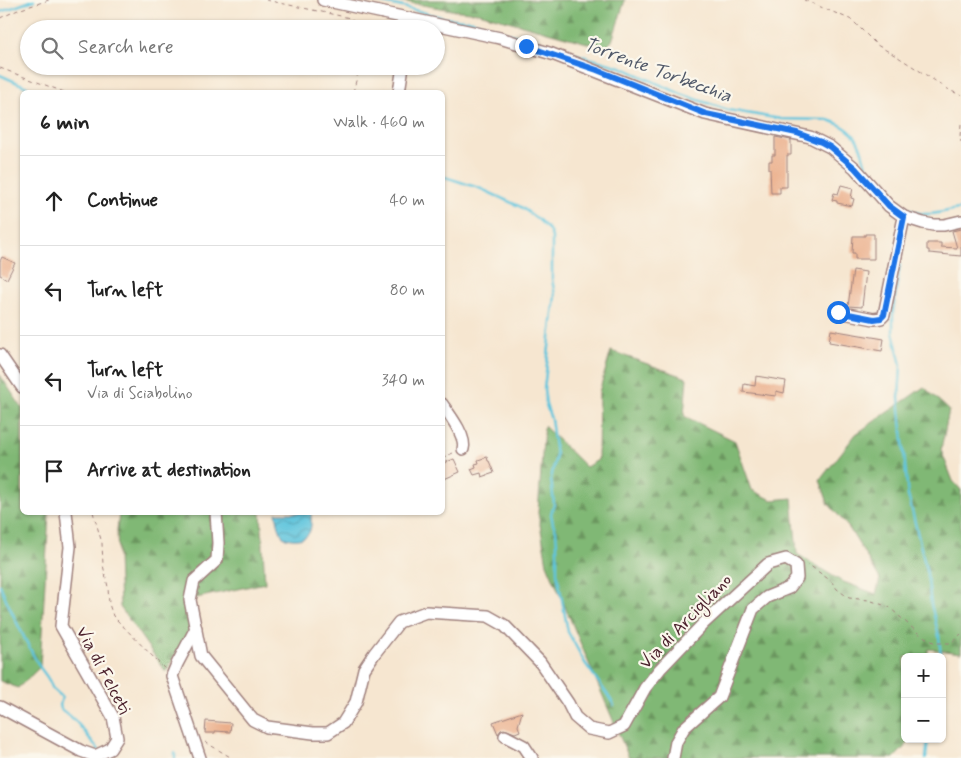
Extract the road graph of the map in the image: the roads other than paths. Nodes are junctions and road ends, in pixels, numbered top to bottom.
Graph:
1 (322, 0) edge
2 (398, 20) edge
3 (445, 29) edge
4 (402, 75) edge
5 (399, 90) edge
6 (904, 217) junction
7 (961, 221) edge
8 (838, 312) dead end
9 (0, 355) edge
10 (20, 385) edge
11 (445, 408) edge
12 (463, 449) road end
13 (66, 515) edge
14 (216, 515) edge
15 (196, 628) junction
16 (0, 707) edge
17 (505, 736) dead end
18 (200, 758) edge
19 (532, 758) edge
20 (673, 758) edge

1 - 2 street
3 - 6 street
4 - 5 street
6 - 7 street
6 - 8 street
9 - 10 street
11 - 12 street
13 - 16 street, Via di Felceti
14 - 15 street, Via di Arcigliano
15 - 18 street
15 - 20 street, Via di Arcigliano
17 - 19 street

